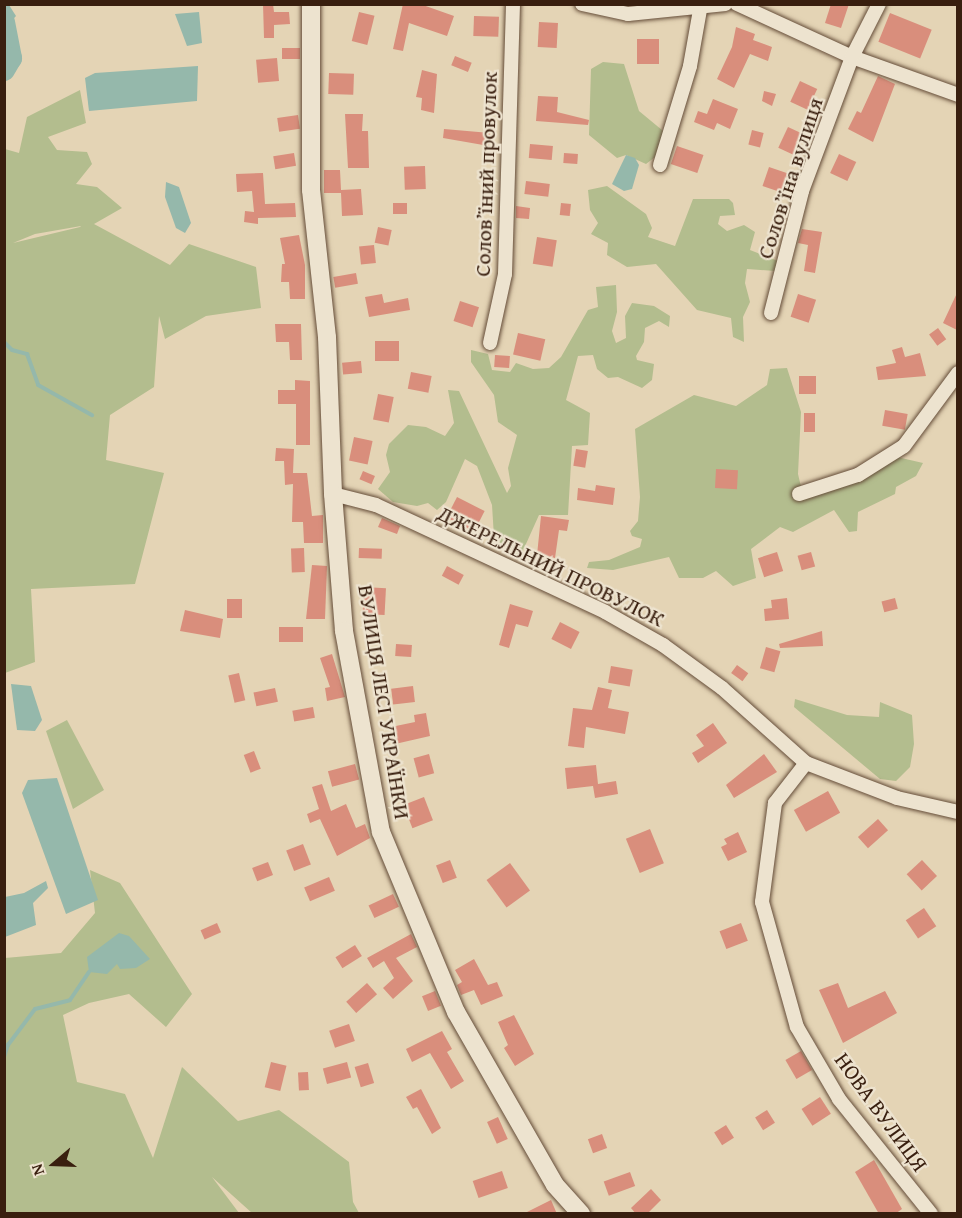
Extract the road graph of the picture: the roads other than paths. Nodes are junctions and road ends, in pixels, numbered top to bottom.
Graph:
1 (311, 4) edge
2 (513, 4) edge
3 (582, 4) edge
4 (725, 4) edge
5 (737, 4) edge
6 (879, 4) edge
7 (700, 10) junction
8 (852, 57) junction
9 (957, 95) edge
10 (660, 165) dead end
11 (771, 313) dead end
12 (490, 343) dead end
13 (957, 373) edge
14 (333, 494) junction
15 (799, 494) dead end
16 (806, 763) junction
17 (957, 812) edge
18 (581, 1214) edge
19 (931, 1214) edge

1 - 14 street, ВУЛИЦЯ ЛЕСІ УКРАЇНКИ
2 - 12 street, Соловʼїний провулок
3 - 7 street
4 - 7 street
5 - 8 street
6 - 8 street, Соловʼїна вулиця
7 - 10 street
8 - 9 street
8 - 11 street, Соловʼїна вулиця
13 - 15 street
14 - 16 street, ДЖЕРЕЛЬНИЙ ПРОВУЛОК
14 - 18 street, ВУЛИЦЯ ЛЕСІ УКРАЇНКИ
16 - 17 street, ДЖЕРЕЛЬНИЙ ПРОВУЛОК
16 - 19 street, НОВА ВУЛИЦЯ

